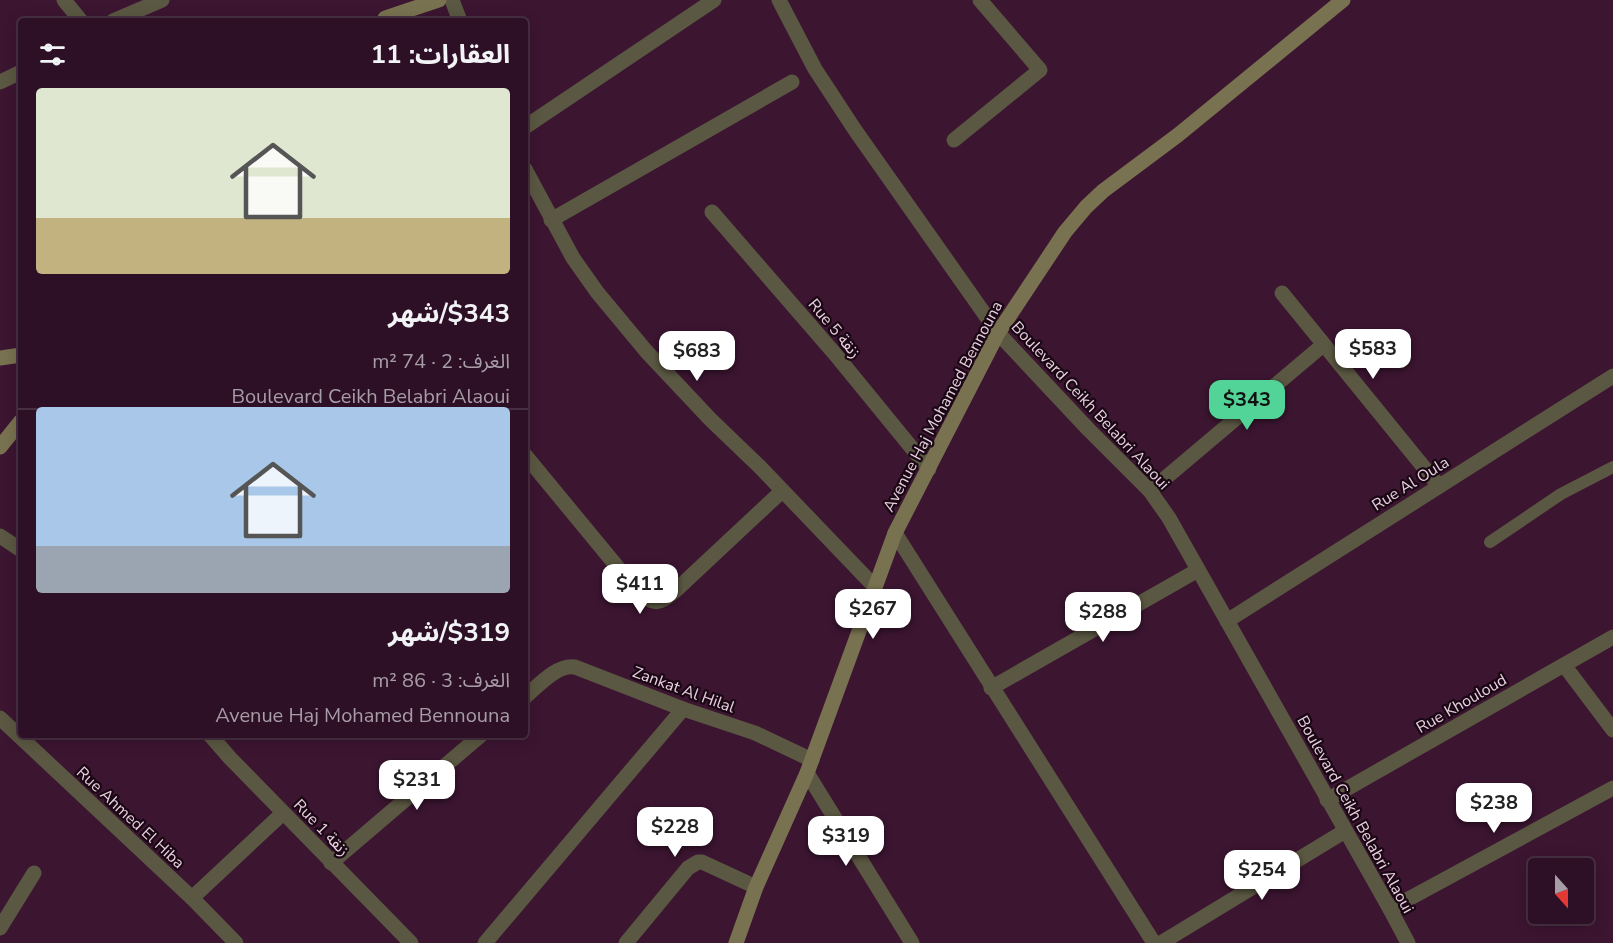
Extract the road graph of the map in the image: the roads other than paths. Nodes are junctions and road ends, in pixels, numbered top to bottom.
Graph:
1 (64, 0) edge
2 (162, 0) edge
3 (399, 0) edge
4 (439, 0) edge
5 (452, 0) edge
6 (714, 0) edge
7 (779, 0) edge
8 (980, 0) edge
9 (1343, 0) edge
10 (422, 3) edge
11 (79, 18) edge
12 (120, 18) edge
13 (384, 18) edge
14 (385, 18) edge
15 (459, 18) edge
16 (18, 73) edge
17 (0, 82) edge
18 (792, 82) dead end
19 (528, 125) edge
20 (954, 140) dead end
21 (528, 176) edge
22 (711, 212) dead end
23 (551, 220) junction
24 (1282, 293) dead end
25 (998, 333) junction
26 (1323, 345) junction
27 (18, 355) edge
28 (0, 358) edge
29 (1613, 376) edge
30 (18, 424) edge
31 (2, 440) edge
32 (528, 459) edge
33 (1613, 467) edge
34 (929, 469) junction
35 (1439, 486) junction
36 (782, 491) junction
37 (1150, 492) junction
38 (895, 533) junction
39 (0, 536) edge
40 (1490, 542) dead end
41 (18, 548) edge
42 (1198, 570) junction
43 (875, 587) junction
44 (1227, 621) junction
45 (1613, 638) edge
46 (1564, 665) junction
47 (992, 688) junction
48 (528, 694) edge
49 (683, 709) junction
50 (0, 718) edge
51 (1613, 730) edge
52 (18, 735) edge
53 (21, 738) edge
54 (213, 738) edge
55 (477, 738) edge
56 (810, 766) junction
57 (1613, 788) edge
58 (1328, 800) junction
59 (283, 813) junction
60 (1345, 831) junction
61 (331, 863) junction
62 (34, 873) dead end
63 (756, 887) junction
64 (192, 898) junction
65 (1390, 909) junction
66 (0, 928) edge
67 (236, 943) edge
68 (411, 943) edge
69 (485, 943) edge
70 (626, 943) edge
71 (736, 943) edge
72 (912, 943) edge
73 (1154, 943) edge
74 (1161, 943) edge
75 (1408, 943) edge

1 - 11 street
2 - 12 street
3 - 13 street
4 - 10 street
5 - 15 street
6 - 19 street
7 - 25 street, Boulevard Ceikh Belabri Alaoui
8 - 20 street
9 - 25 street, Avenue Haj Mohamed Bennouna
10 - 14 street
16 - 17 street
18 - 23 street
21 - 23 street
22 - 34 street, Rue 5 زنقة
23 - 36 street
24 - 26 street
25 - 34 street, Avenue Haj Mohamed Bennouna
25 - 37 street, Boulevard Ceikh Belabri Alaoui
26 - 35 street
26 - 37 street
27 - 28 street
29 - 35 street, Rue Al Oula
30 - 31 street
32 - 36 street
33 - 40 lane
34 - 38 street, Avenue Haj Mohamed Bennouna
35 - 44 street, Rue Al Oula
36 - 43 street
37 - 42 street, Boulevard Ceikh Belabri Alaoui
38 - 43 street, Avenue Haj Mohamed Bennouna
38 - 47 street
39 - 41 street
42 - 44 street, Boulevard Ceikh Belabri Alaoui
42 - 47 street
43 - 56 street, Avenue Haj Mohamed Bennouna
44 - 58 street, Boulevard Ceikh Belabri Alaoui
45 - 46 street, Rue Khouloud
46 - 51 street
46 - 58 street, Rue Khouloud
47 - 73 street
48 - 49 street, Zankat Al Hilal
49 - 56 street, Zankat Al Hilal
49 - 69 street
50 - 52 street, Rue Ahmed El Hiba
53 - 64 street, Rue Ahmed El Hiba
54 - 59 street, Rue 1 زنقة
55 - 61 street
56 - 63 street, Avenue Haj Mohamed Bennouna
56 - 72 street
57 - 65 street
58 - 60 street, Boulevard Ceikh Belabri Alaoui
59 - 61 street, Rue 1 زنقة
59 - 64 street
60 - 65 street, Boulevard Ceikh Belabri Alaoui
60 - 74 street
61 - 68 street, Rue 1 زنقة
62 - 66 street
63 - 70 street
63 - 71 street, Avenue Haj Mohamed Bennouna
64 - 67 street, Rue Ahmed El Hiba
65 - 75 street, Boulevard Ceikh Belabri Alaoui

